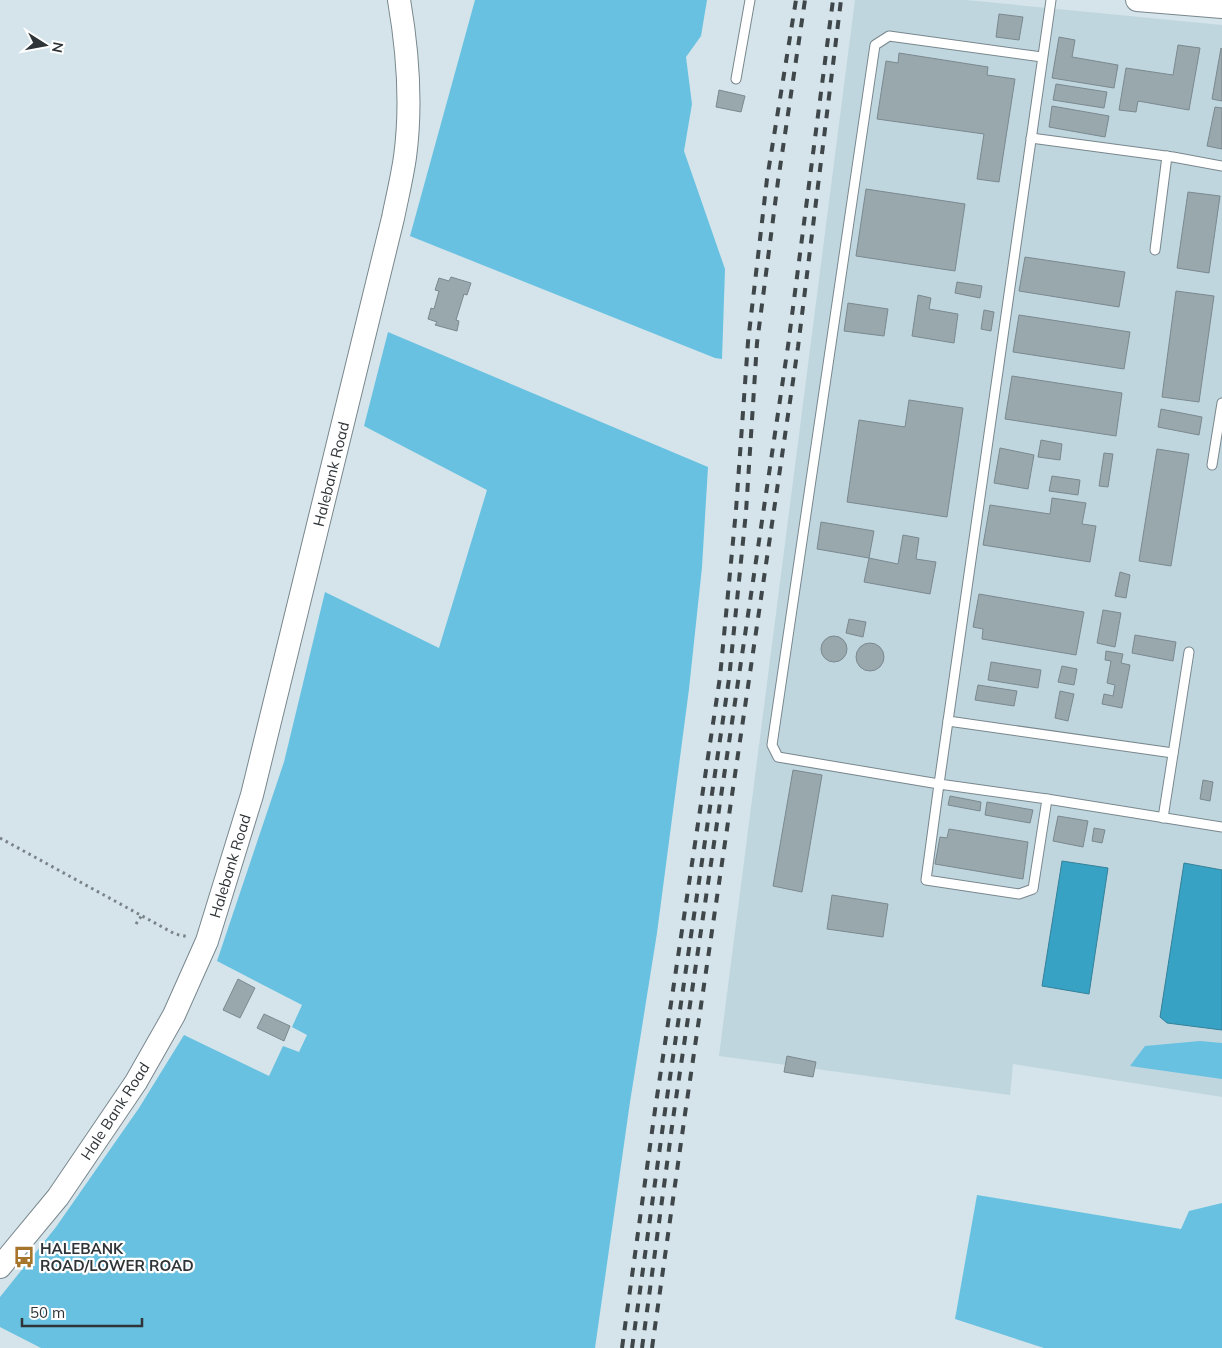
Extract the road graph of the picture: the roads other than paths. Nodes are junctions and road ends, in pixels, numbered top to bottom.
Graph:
1 (399, 0) edge
2 (750, 0) edge
3 (1050, 0) edge
4 (1137, 0) edge
5 (1222, 7) edge
6 (1042, 57) junction
7 (736, 79) dead end
8 (1031, 138) junction
9 (1167, 156) junction
10 (1222, 166) edge
11 (1155, 250) dead end
12 (1222, 403) edge
13 (1212, 465) dead end
14 (1189, 652) dead end
15 (948, 722) junction
16 (1173, 753) junction
17 (939, 784) junction
18 (1047, 799) junction
19 (1163, 818) junction
20 (1222, 827) edge
21 (206, 940) joint
22 (0, 1267) edge

1 - 21 street, Halebank Road
2 - 7 lane
3 - 6 lane
4 - 5 street
6 - 8 lane
6 - 17 lane
8 - 9 lane
8 - 15 lane
9 - 10 lane
9 - 11 lane
12 - 13 lane
14 - 16 lane
15 - 16 lane
15 - 17 lane
16 - 19 lane
17 - 18 lane
17 - 18 lane
18 - 19 lane
19 - 20 lane
21 - 22 street, Hale Bank Road

